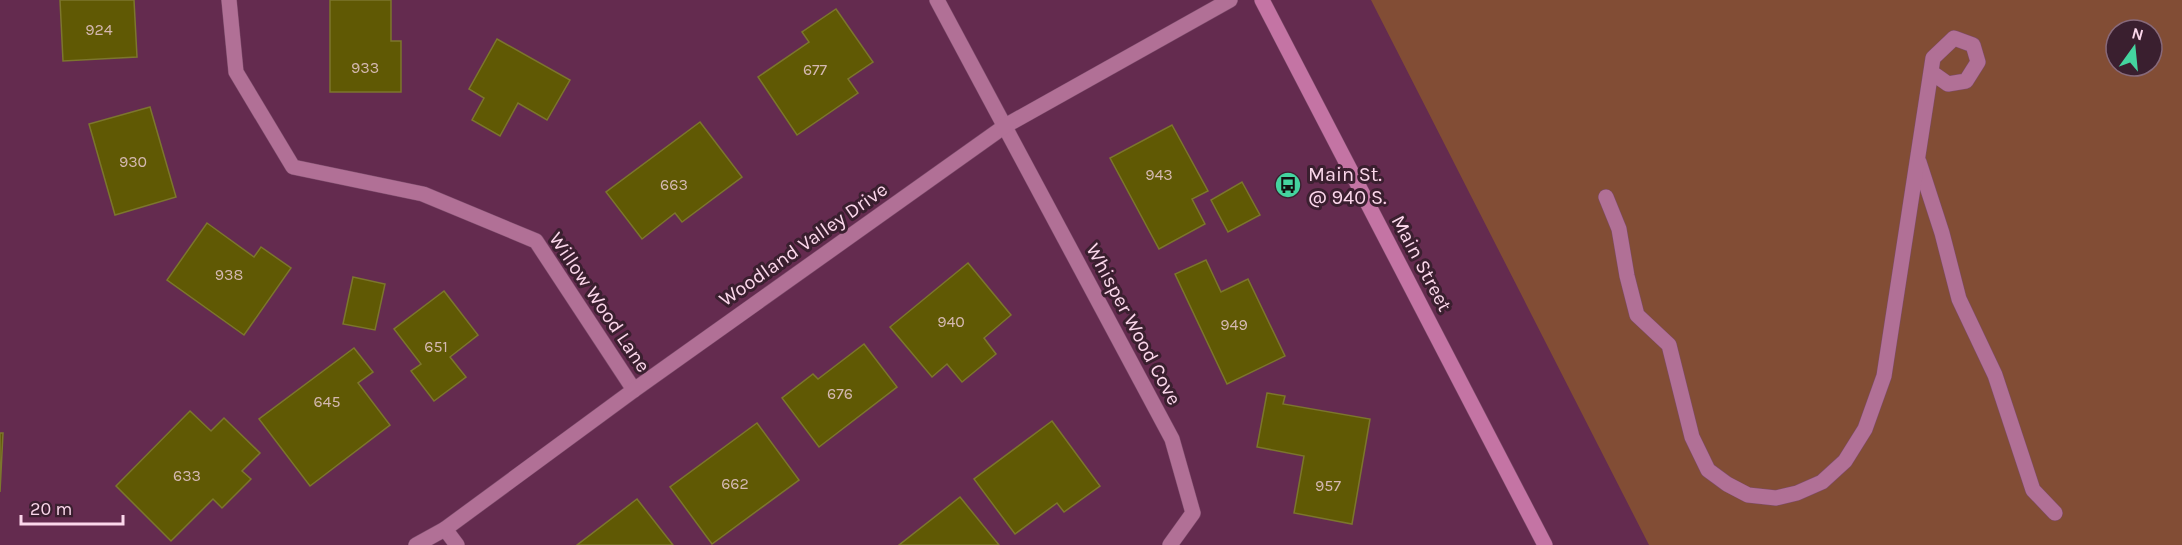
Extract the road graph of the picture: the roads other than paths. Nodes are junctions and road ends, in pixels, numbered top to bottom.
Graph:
1 (229, 0) edge
2 (937, 0) edge
3 (1230, 0) edge
4 (1262, 0) edge
5 (1931, 72) dead end
6 (1005, 126) junction
7 (1918, 159) junction
8 (1606, 197) dead end
9 (634, 390) junction
10 (2055, 513) dead end
11 (445, 529) junction
12 (416, 545) edge
13 (457, 545) edge
14 (1170, 545) edge
15 (1545, 545) edge

1 - 9 street, Willow Wood Lane
2 - 6 street
3 - 6 street, Woodland Valley Drive
4 - 15 main road, Main Street
5 - 7 street
6 - 9 street, Woodland Valley Drive
6 - 14 street, Whisper Wood Cove
7 - 8 street
7 - 10 street
9 - 11 street, Woodland Valley Drive
11 - 12 street, Woodland Valley Drive
11 - 13 street

